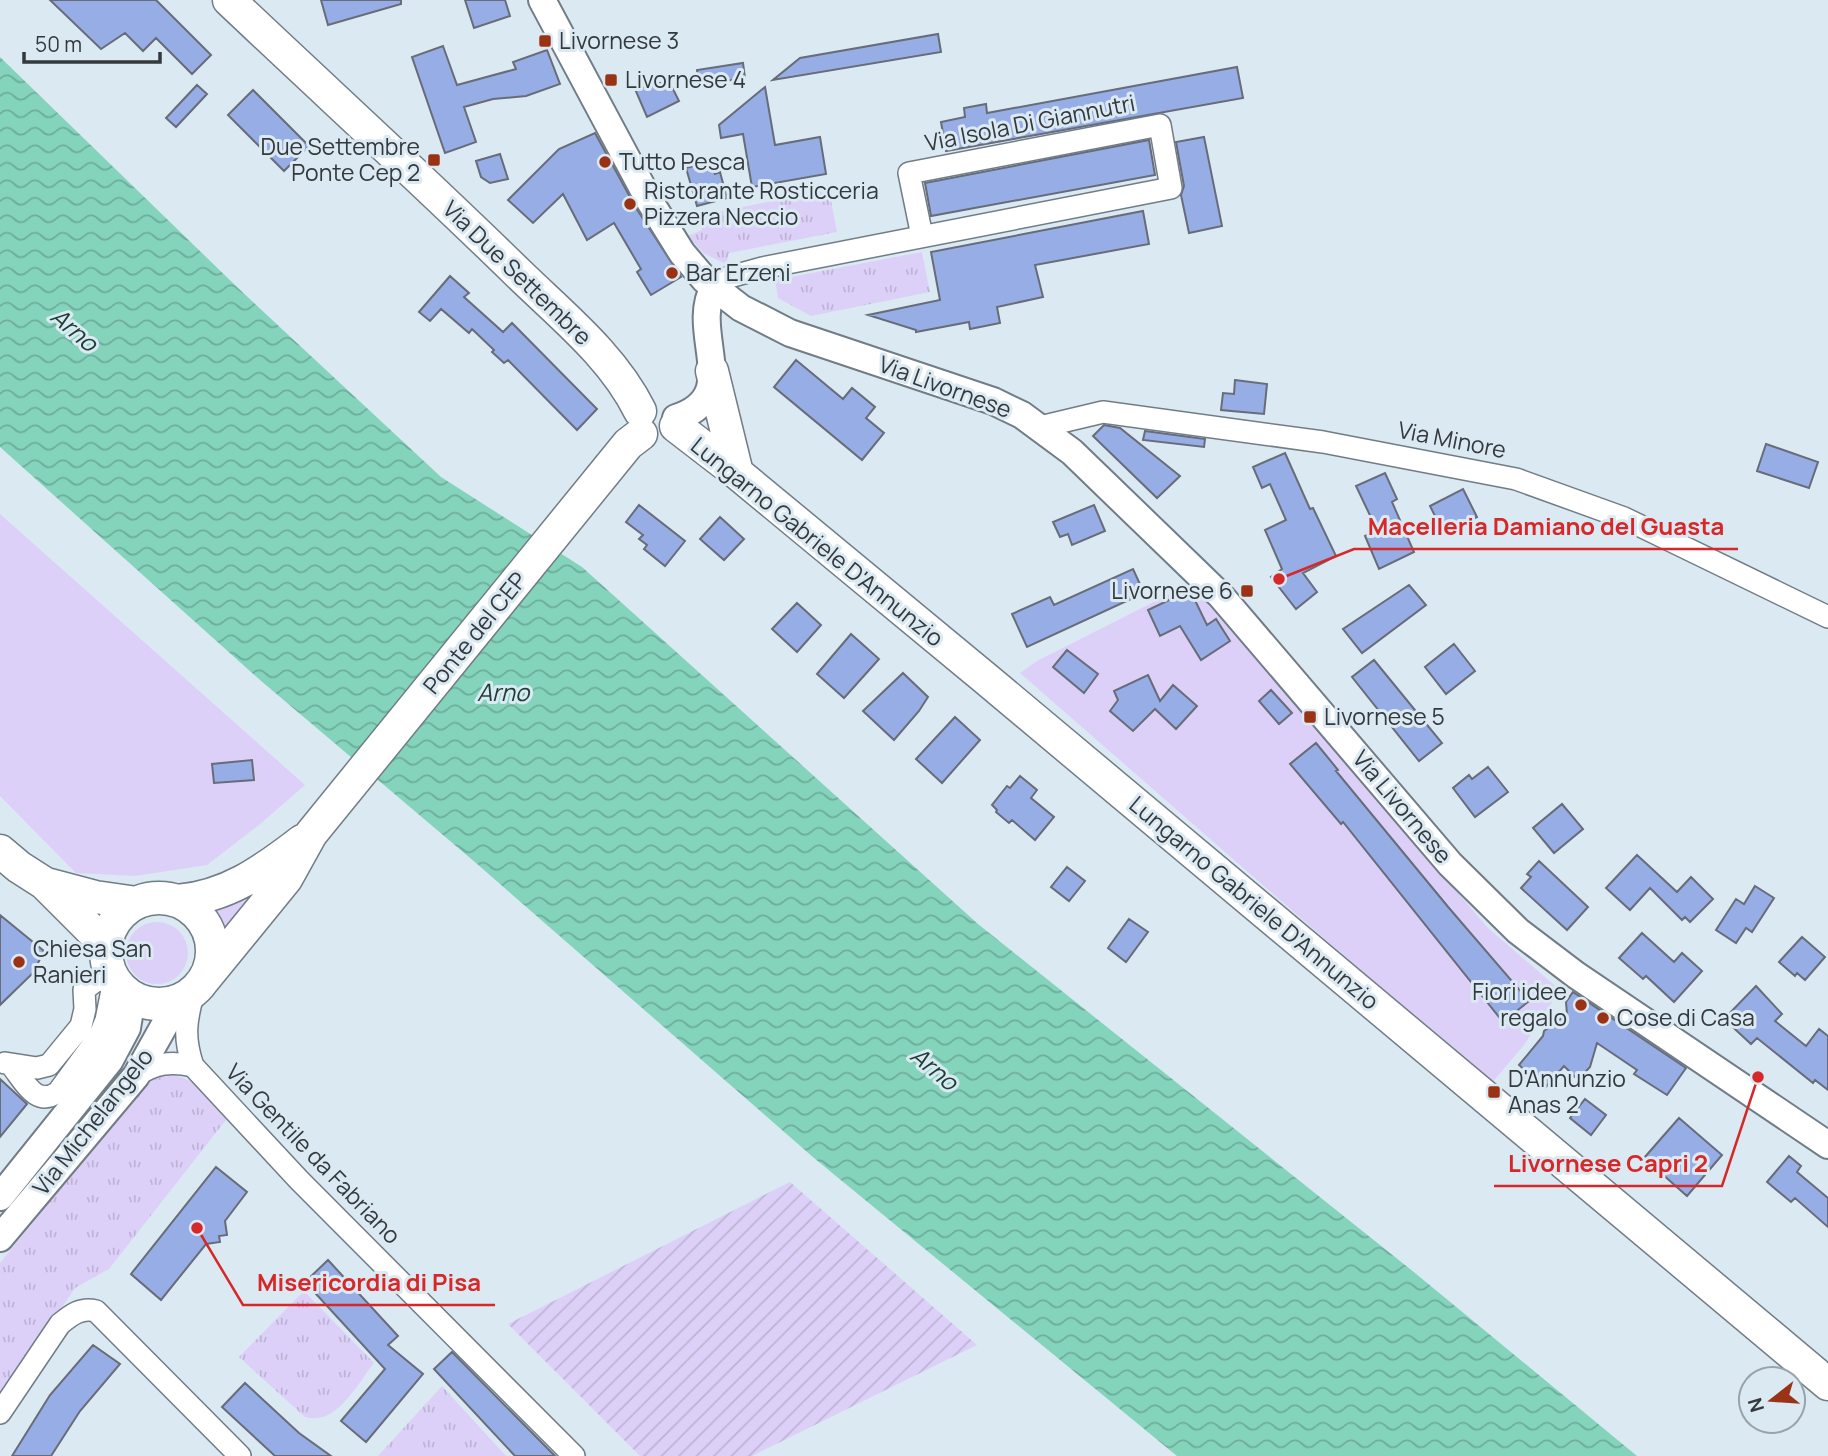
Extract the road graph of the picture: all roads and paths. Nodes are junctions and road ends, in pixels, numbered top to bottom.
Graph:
1 (229, 0) edge
2 (542, 0) edge
3 (922, 236) junction
4 (714, 287) junction
5 (712, 371) junction
6 (676, 422) junction
7 (641, 423) junction
8 (1041, 427) junction
9 (737, 473) junction
10 (1828, 617) edge
11 (312, 834) junction
12 (0, 851) edge
13 (44, 883) junction
14 (177, 901) junction
15 (136, 903) junction
16 (106, 945) junction
17 (120, 985) junction
18 (191, 991) junction
19 (6, 1063) edge
20 (192, 1066) junction
21 (136, 1076) junction
22 (1827, 1142) edge
23 (0, 1197) edge
24 (0, 1238) edge
25 (1828, 1384) edge
26 (0, 1413) edge
27 (240, 1456) edge
28 (574, 1456) edge

1 - 7 main road, Via Due Settembre
2 - 4 street, Via Livornese
3 - 3 street, Via Isola Di Giannutri
3 - 4 street, Via Isola Di Giannutri
4 - 5 street
4 - 8 street, Via Livornese
5 - 6 street
5 - 9 main road
6 - 7 main road
6 - 9 main road, Lungarno Gabriele D'Annunzio
7 - 11 main road, Ponte del CEP
8 - 10 street, Via Minore
8 - 22 street, Via Livornese
9 - 25 main road, Lungarno Gabriele D'Annunzio
11 - 14 main road, Ponte del CEP
11 - 18 main road, Ponte del CEP
12 - 13 main road
13 - 15 main road
13 - 16 main road
14 - 15 main road
14 - 18 main road
15 - 16 main road
16 - 17 main road
17 - 18 main road
17 - 19 street
17 - 19 street
17 - 23 street, Via Michelangelo
18 - 20 street, Via Gentile da Fabriano
18 - 21 street, Via Michelangelo
20 - 21 street, Via Gentile da Fabriano
20 - 28 street, Via Gentile da Fabriano
21 - 24 street, Via Michelangelo
26 - 27 street

